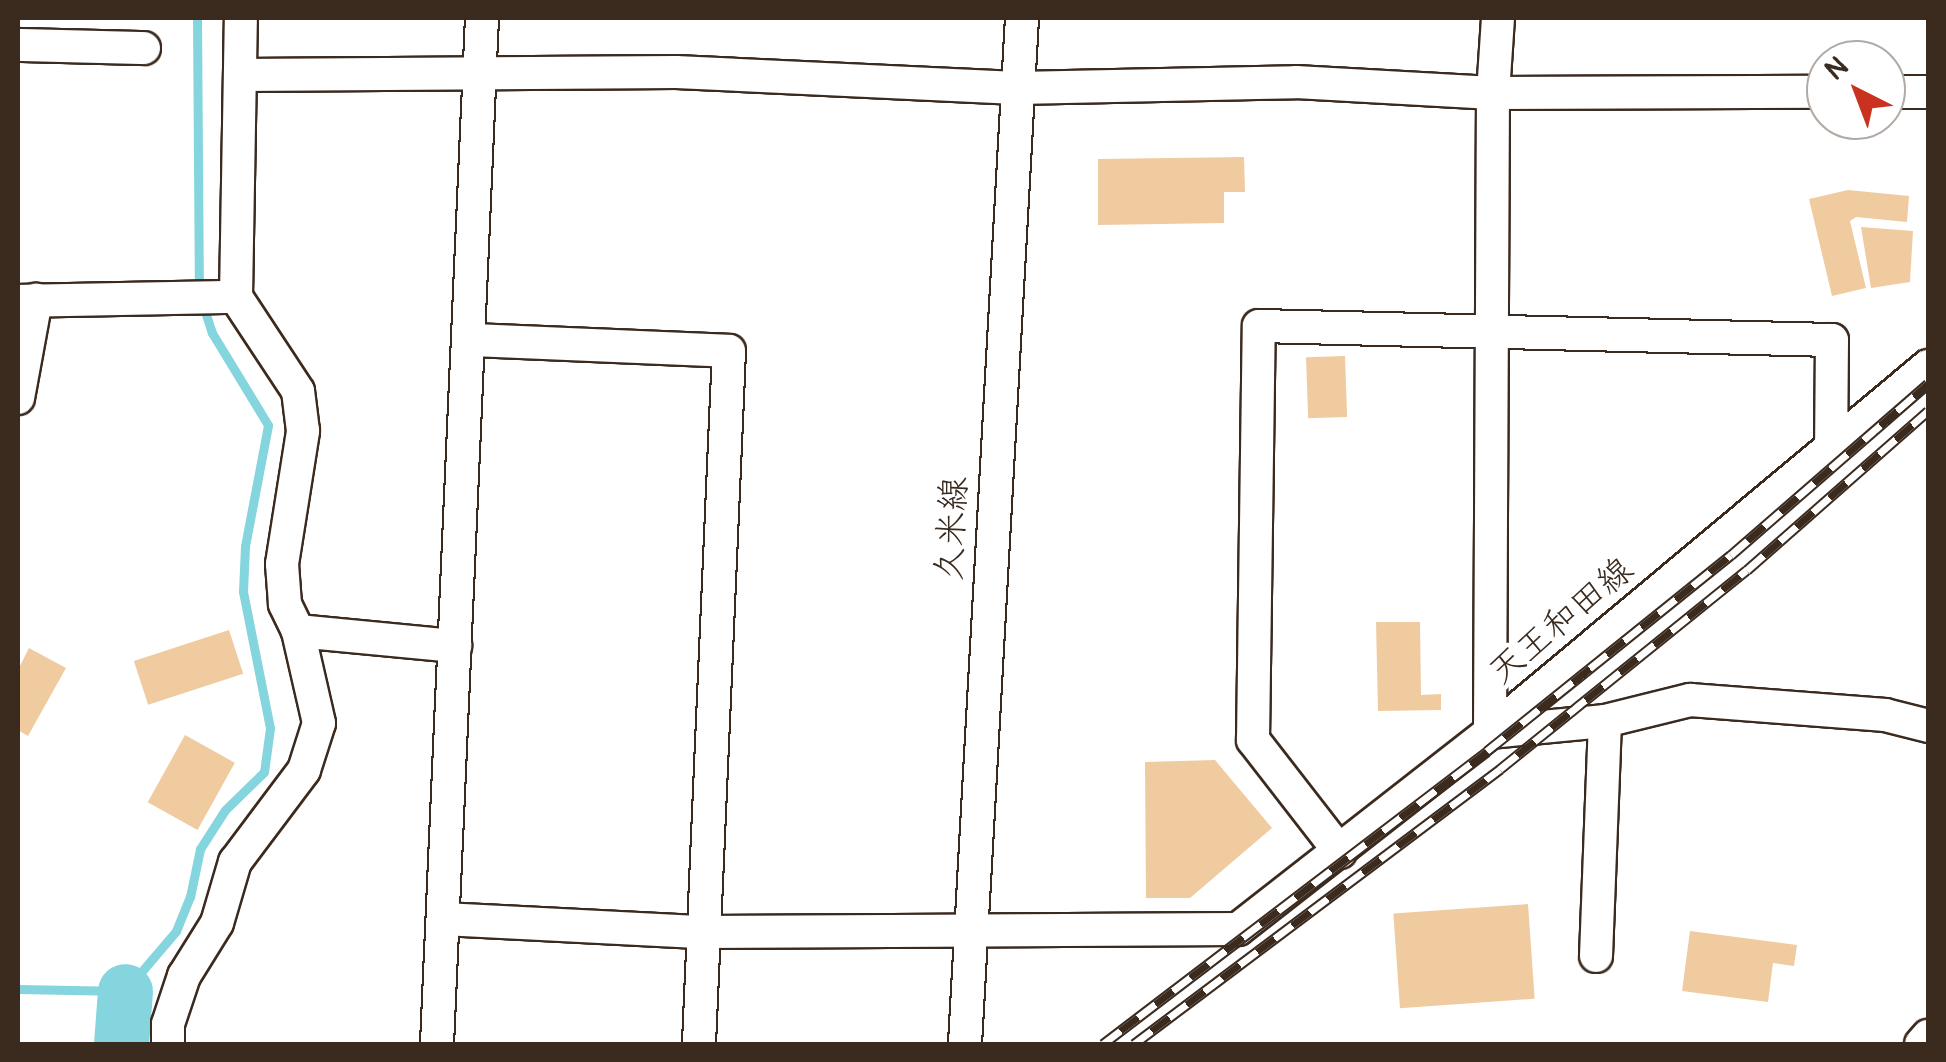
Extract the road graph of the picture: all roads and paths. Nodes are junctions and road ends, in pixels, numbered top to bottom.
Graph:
1 (241, 18) edge
2 (482, 18) edge
3 (1022, 18) edge
4 (1498, 18) edge
5 (57, 31) edge
6 (18, 45) edge
7 (144, 48) dead end
8 (478, 74) junction
9 (241, 75) junction
10 (1017, 88) junction
11 (1806, 92) edge
12 (1493, 93) junction
13 (236, 298) junction
14 (27, 301) edge
15 (1493, 334) junction
16 (471, 340) junction
17 (1928, 366) edge
18 (18, 398) edge
19 (1831, 448) junction
20 (298, 631) junction
21 (455, 646) junction
22 (1605, 721) junction
23 (1928, 726) edge
24 (1490, 732) junction
25 (1340, 852) junction
26 (443, 919) junction
27 (970, 931) junction
28 (703, 932) junction
29 (1596, 956) dead end
30 (1928, 1036) edge
31 (168, 1044) edge
32 (437, 1044) edge
33 (699, 1044) edge
34 (966, 1044) edge
35 (1920, 1044) edge

1 - 9 street
2 - 8 street
3 - 10 street, 久米線
4 - 12 street
5 - 6 street
5 - 7 street
8 - 9 street
8 - 10 street
8 - 16 street
9 - 13 street
10 - 12 street
10 - 27 street, 久米線
11 - 12 street
12 - 15 street
13 - 14 street
13 - 20 street
14 - 18 street
15 - 19 street
15 - 24 street
15 - 25 street
16 - 21 street
16 - 28 street
17 - 19 street, 天王和田線
19 - 24 street, 天王和田線
20 - 21 street
20 - 31 street
21 - 26 street
22 - 23 street
22 - 24 street
22 - 29 street
24 - 25 street, 天王和田線
25 - 27 street, 天王和田線
26 - 28 street
26 - 32 street
27 - 28 street
27 - 34 street, 久米線
28 - 33 street
30 - 35 street

